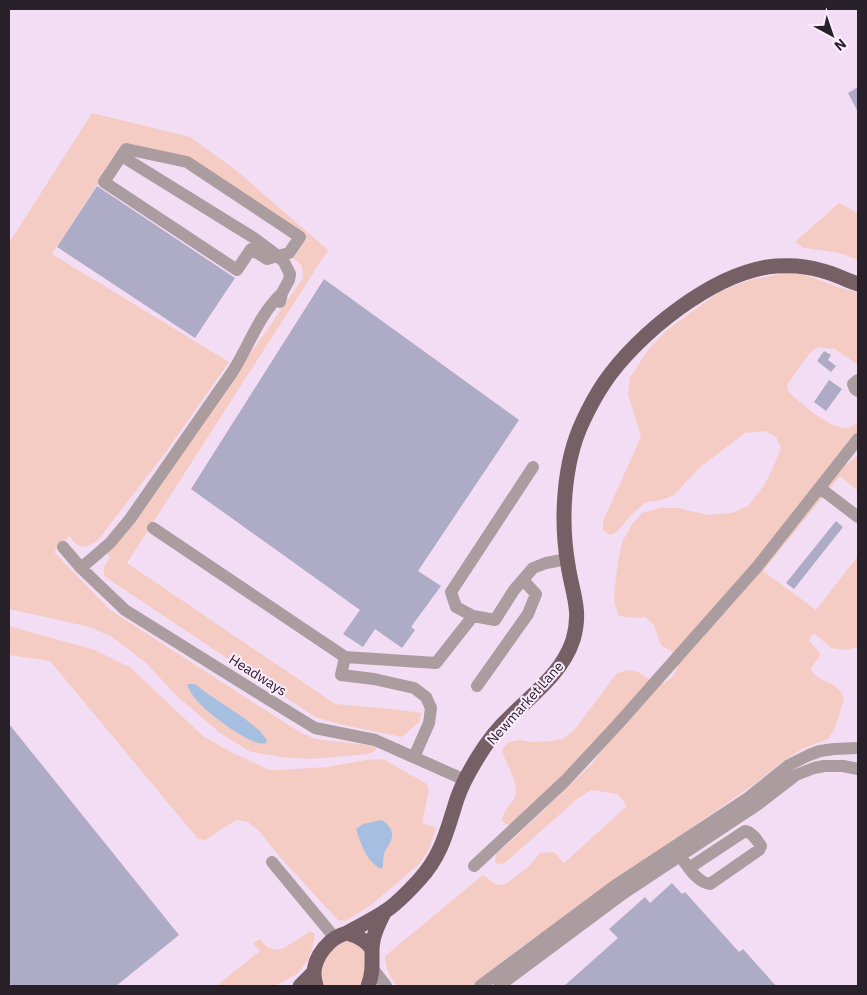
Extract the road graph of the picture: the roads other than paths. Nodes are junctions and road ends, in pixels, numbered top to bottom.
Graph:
1 (128, 160) dead end
2 (278, 256) junction
3 (858, 284) edge
4 (858, 380) edge
5 (858, 391) edge
6 (858, 439) edge
7 (533, 467) dead end
8 (820, 488) junction
9 (858, 517) edge
10 (153, 528) dead end
11 (63, 547) dead end
12 (567, 560) junction
13 (80, 568) junction
14 (525, 578) junction
15 (473, 616) junction
16 (345, 657) junction
17 (477, 686) dead end
18 (858, 748) edge
19 (414, 757) junction
20 (858, 769) edge
21 (465, 780) junction
22 (680, 856) junction
23 (272, 862) dead end
24 (474, 866) dead end
25 (689, 868) junction
26 (385, 911) junction
27 (341, 936) junction
28 (372, 949) junction
29 (373, 969) junction
30 (315, 979) edge
31 (300, 986) edge
32 (368, 986) edge
33 (386, 986) edge
34 (480, 986) edge
35 (498, 986) edge

1 - 2 street
2 - 2 street
2 - 13 street
3 - 12 main road, Newmarket Lane
4 - 5 street
6 - 8 street
7 - 15 street
8 - 9 street
8 - 24 street
10 - 16 street
11 - 13 street, Headways
12 - 14 street
12 - 21 main road, Newmarket Lane
13 - 19 street, Headways
14 - 15 street
14 - 17 street
15 - 16 street
16 - 19 street
18 - 34 street
19 - 21 street, Headways
20 - 22 street
21 - 26 main road, Newmarket Lane
22 - 25 street
22 - 35 street
23 - 27 street
25 - 25 street
26 - 27 main road, Newmarket Lane
26 - 28 main road, Newmarket Lane
27 - 28 main road
27 - 30 main road, Newmarket Lane
28 - 29 main road, Newmarket Lane
29 - 32 main road, Newmarket Lane
29 - 33 street
30 - 31 main road, Newmarket Lane

